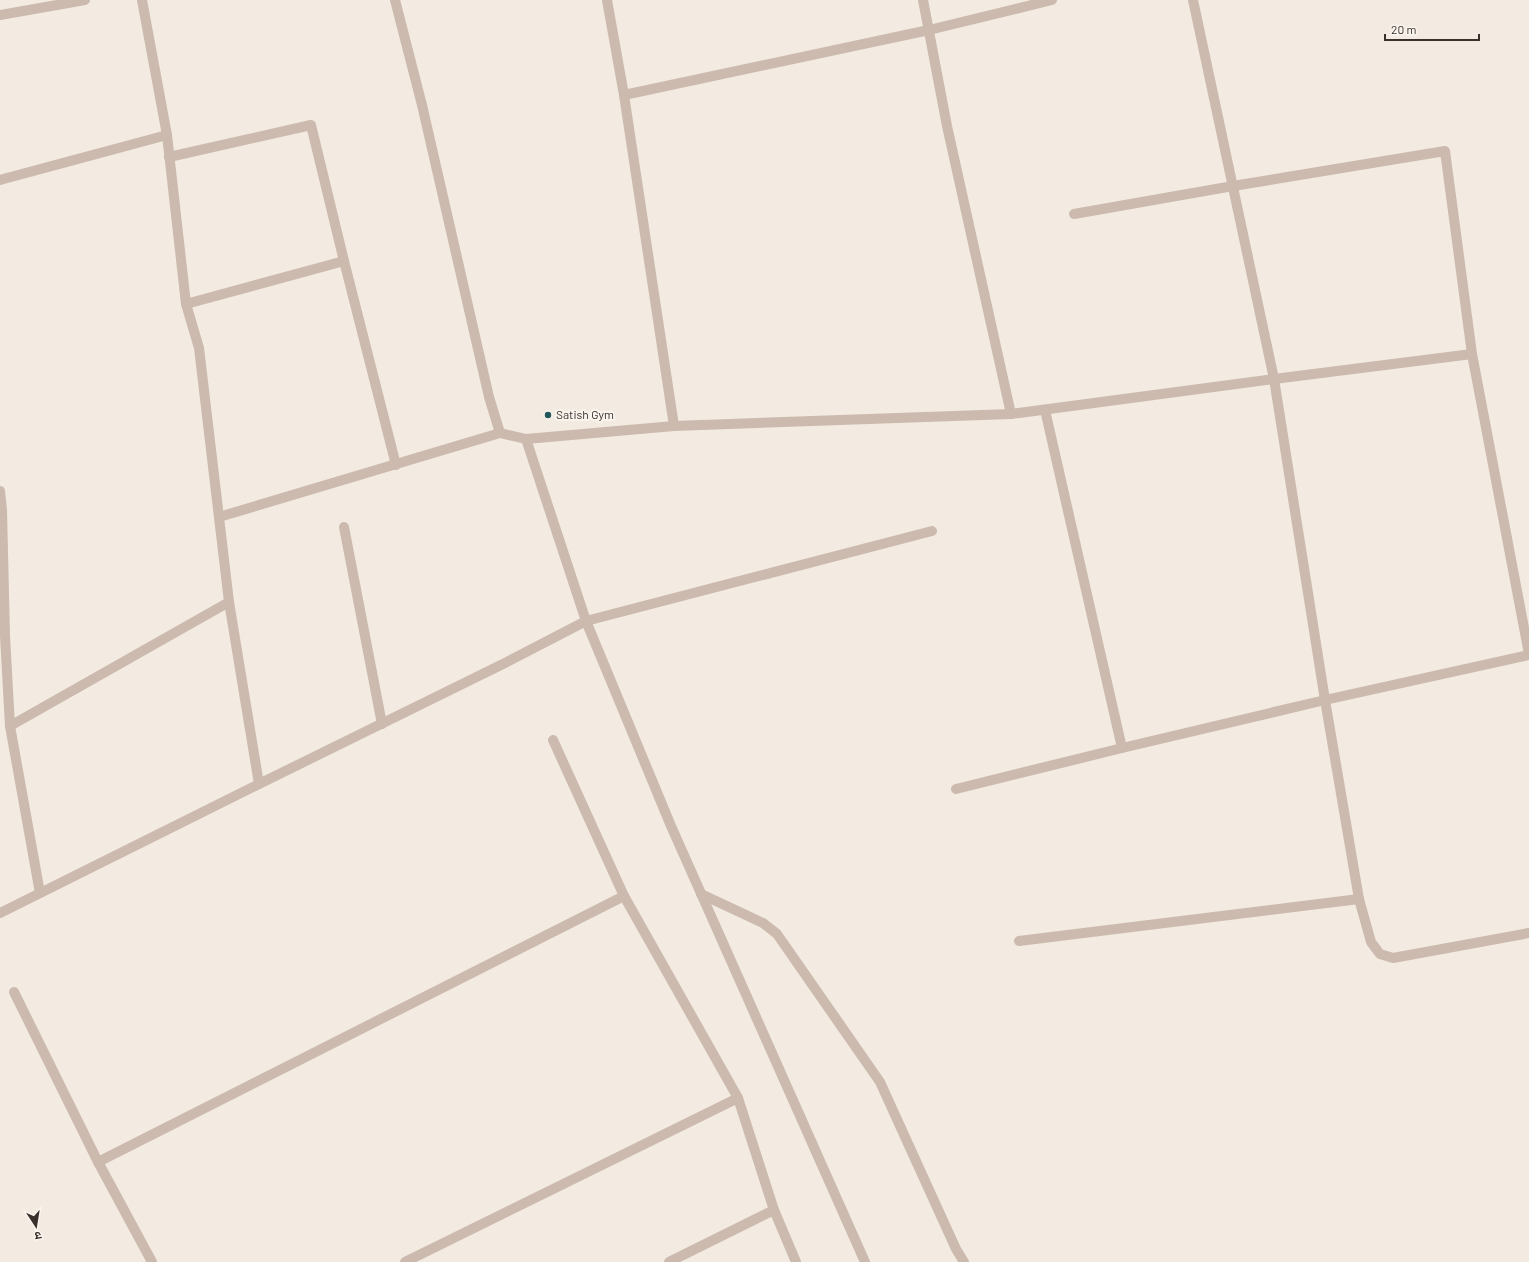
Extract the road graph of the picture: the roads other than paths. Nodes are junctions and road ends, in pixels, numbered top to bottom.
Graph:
1 (85, 0) edge
2 (142, 0) edge
3 (395, 0) edge
4 (607, 0) edge
5 (923, 0) edge
6 (1052, 0) edge
7 (1193, 0) edge
8 (0, 15) edge
9 (929, 30) junction
10 (624, 95) junction
11 (167, 135) junction
12 (169, 157) junction
13 (0, 180) edge
14 (1233, 186) junction
15 (1074, 214) dead end
16 (344, 260) junction
17 (186, 304) junction
18 (1472, 354) junction
19 (1274, 379) junction
20 (1045, 410) junction
21 (1011, 414) junction
22 (674, 426) junction
23 (500, 433) junction
24 (526, 439) junction
25 (396, 465) junction
26 (0, 491) edge
27 (219, 517) junction
28 (344, 527) dead end
29 (932, 531) dead end
30 (229, 602) junction
31 (586, 621) junction
32 (3, 636) edge
33 (1529, 655) edge
34 (1326, 700) junction
35 (382, 724) junction
36 (10, 726) junction
37 (553, 740) dead end
38 (1122, 748) junction
39 (259, 784) junction
40 (956, 789) dead end
41 (40, 893) junction
42 (701, 894) junction
43 (624, 896) junction
44 (1359, 899) junction
45 (0, 913) edge
46 (1529, 933) edge
47 (1019, 941) dead end
48 (14, 992) dead end
49 (738, 1098) junction
50 (98, 1162) junction
51 (774, 1210) junction
52 (152, 1262) edge
53 (405, 1262) edge
54 (669, 1262) edge
55 (796, 1262) edge
56 (865, 1262) edge
57 (964, 1262) edge

1 - 8 street
2 - 11 street
3 - 23 street
4 - 10 street
5 - 9 street
6 - 9 street
7 - 14 street
9 - 10 street
9 - 21 street
10 - 22 street
11 - 12 street
11 - 13 street
12 - 16 street
12 - 17 street
14 - 15 street
14 - 18 street
14 - 19 street
16 - 17 street
16 - 25 street
17 - 27 street
18 - 19 street
18 - 33 street
19 - 20 street
19 - 34 street
20 - 21 street
20 - 38 street
21 - 22 street
22 - 24 street
23 - 24 street
23 - 25 street
24 - 31 street
25 - 27 street
26 - 32 street
27 - 30 street
28 - 35 street
29 - 31 street
30 - 36 street
30 - 39 street
31 - 35 street
31 - 42 street
32 - 36 street
33 - 34 street
34 - 38 street
34 - 44 street
35 - 39 street
36 - 41 street
37 - 43 street
38 - 40 street
39 - 41 street
41 - 45 street
42 - 56 street
42 - 57 street
43 - 49 street
43 - 50 street
44 - 46 street
44 - 47 street
48 - 50 street
49 - 51 street
49 - 53 street
50 - 52 street
51 - 54 street
51 - 55 street

